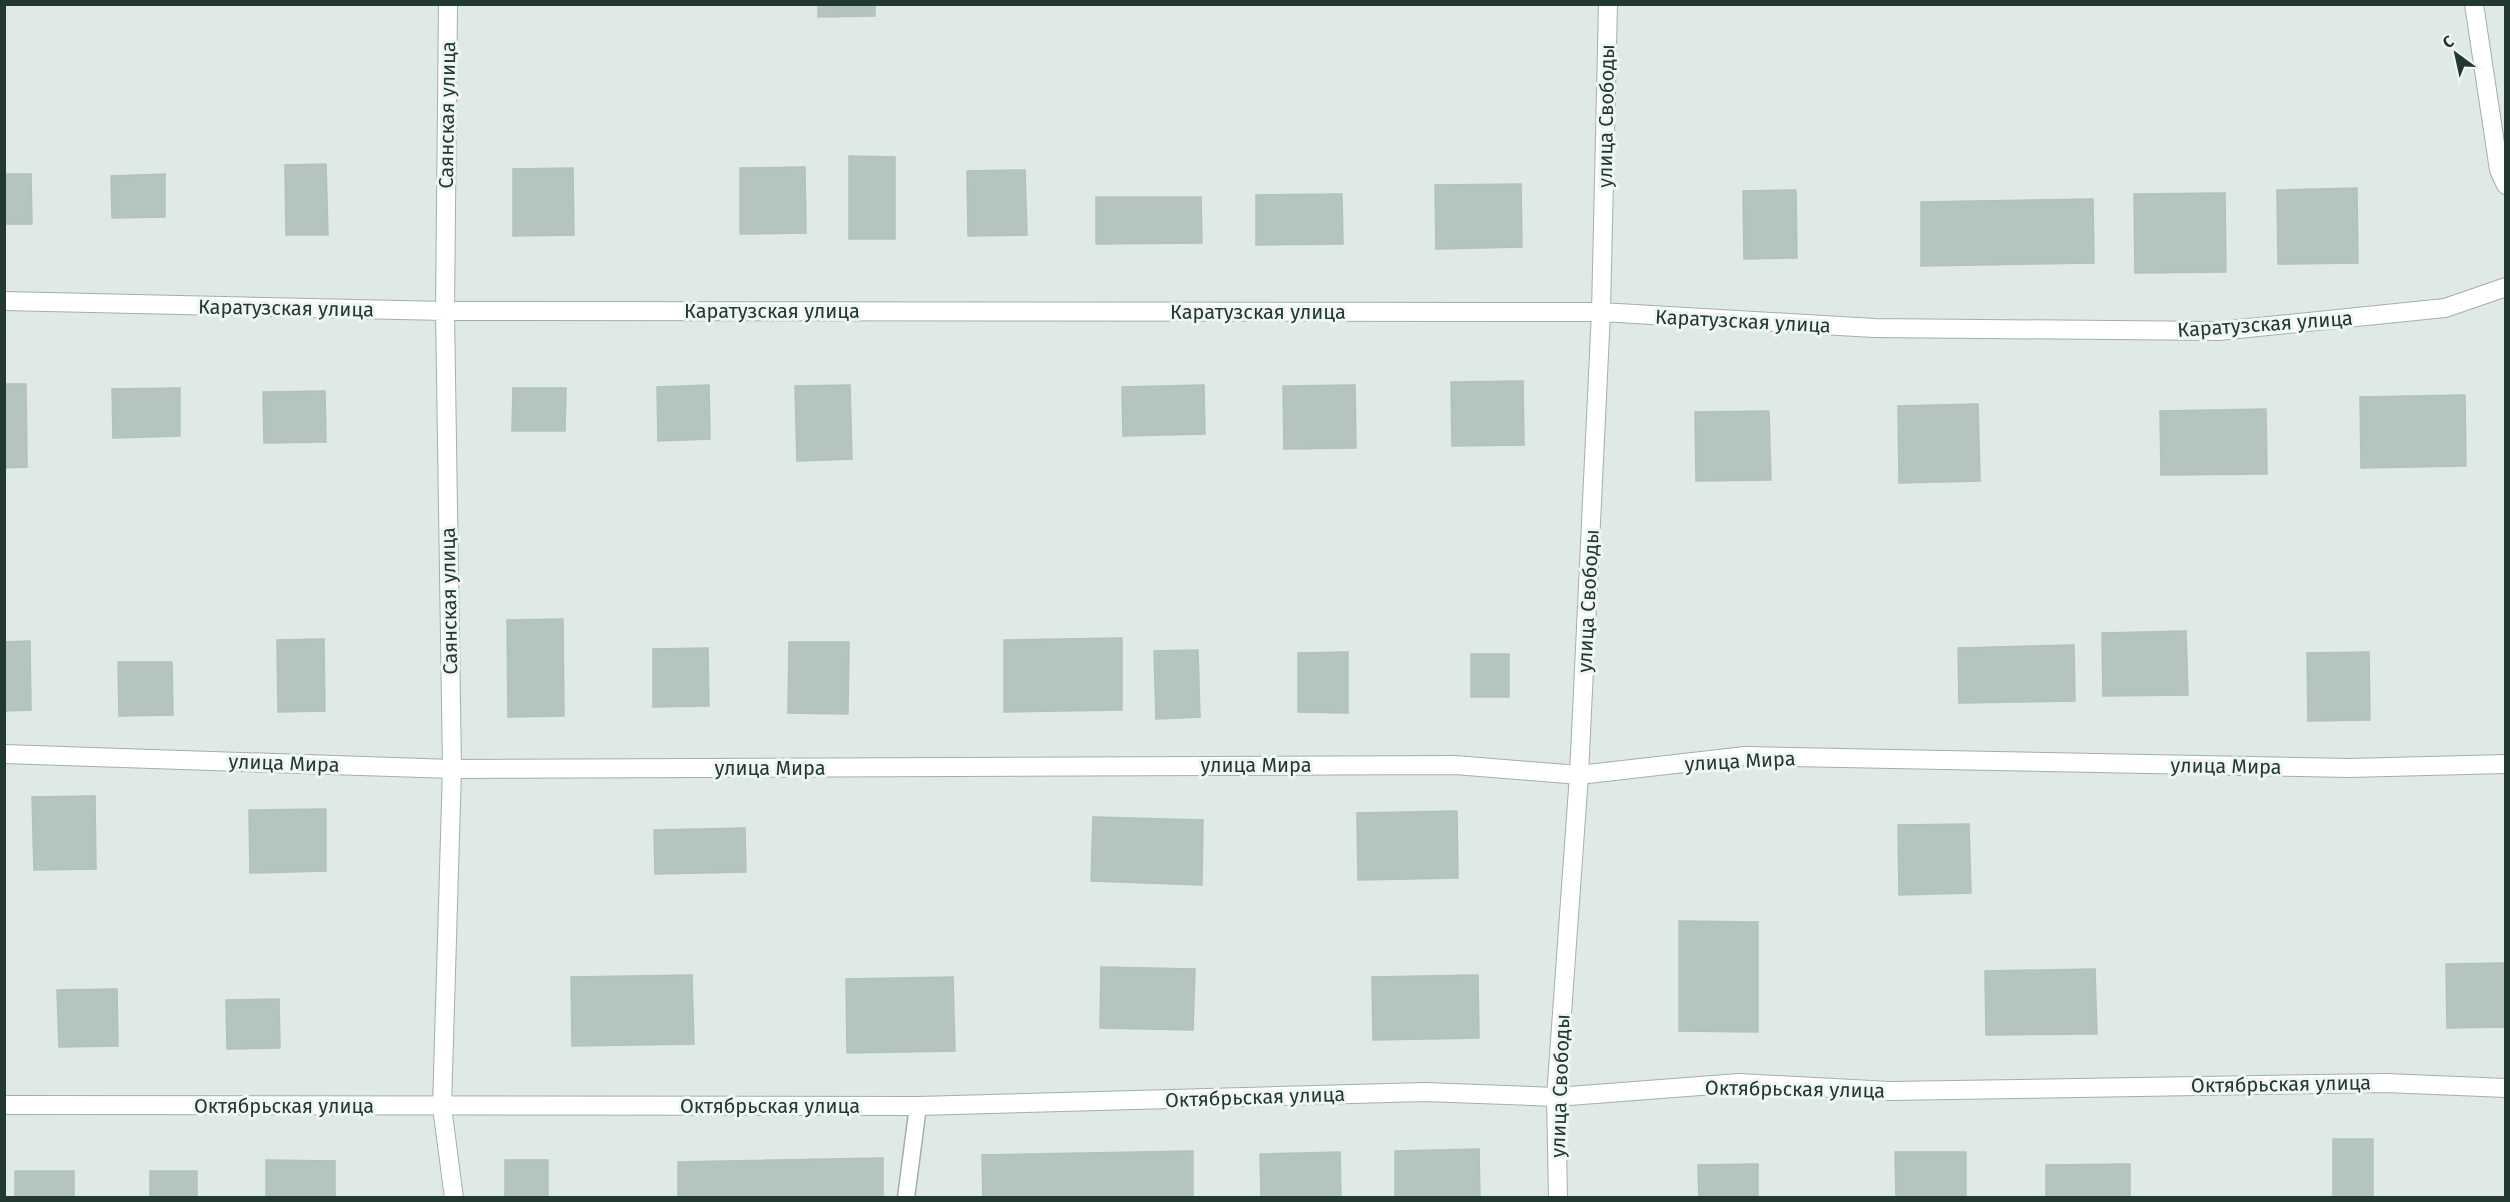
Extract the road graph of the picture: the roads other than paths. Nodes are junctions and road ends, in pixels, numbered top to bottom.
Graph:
1 (448, 4) edge
2 (1608, 4) edge
3 (2474, 4) edge
4 (2505, 185) edge
5 (2505, 287) edge
6 (4, 301) edge
7 (445, 311) junction
8 (1601, 312) junction
9 (4, 754) edge
10 (2505, 764) edge
11 (452, 769) junction
12 (1579, 775) junction
13 (2505, 1088) edge
14 (1556, 1097) junction
15 (4, 1105) edge
16 (918, 1106) junction
17 (442, 1107) junction
18 (454, 1197) edge
19 (906, 1197) edge
20 (1558, 1197) edge

1 - 7 street, Саянская улица
2 - 8 street, улица Свободы
3 - 4 street
5 - 8 street, Каратузская улица
6 - 7 street, Каратузская улица
7 - 8 street, Каратузская улица
7 - 11 street, Саянская улица
8 - 12 street, улица Свободы
9 - 11 street, улица Мира
10 - 12 street, улица Мира
11 - 12 street, улица Мира
11 - 17 street, Саянская улица
12 - 14 street, улица Свободы
13 - 14 street, Октябрьская улица
14 - 16 street, Октябрьская улица
14 - 20 street, улица Свободы
15 - 17 street, Октябрьская улица
16 - 17 street, Октябрьская улица
16 - 19 lane
17 - 18 street, Саянская улица

